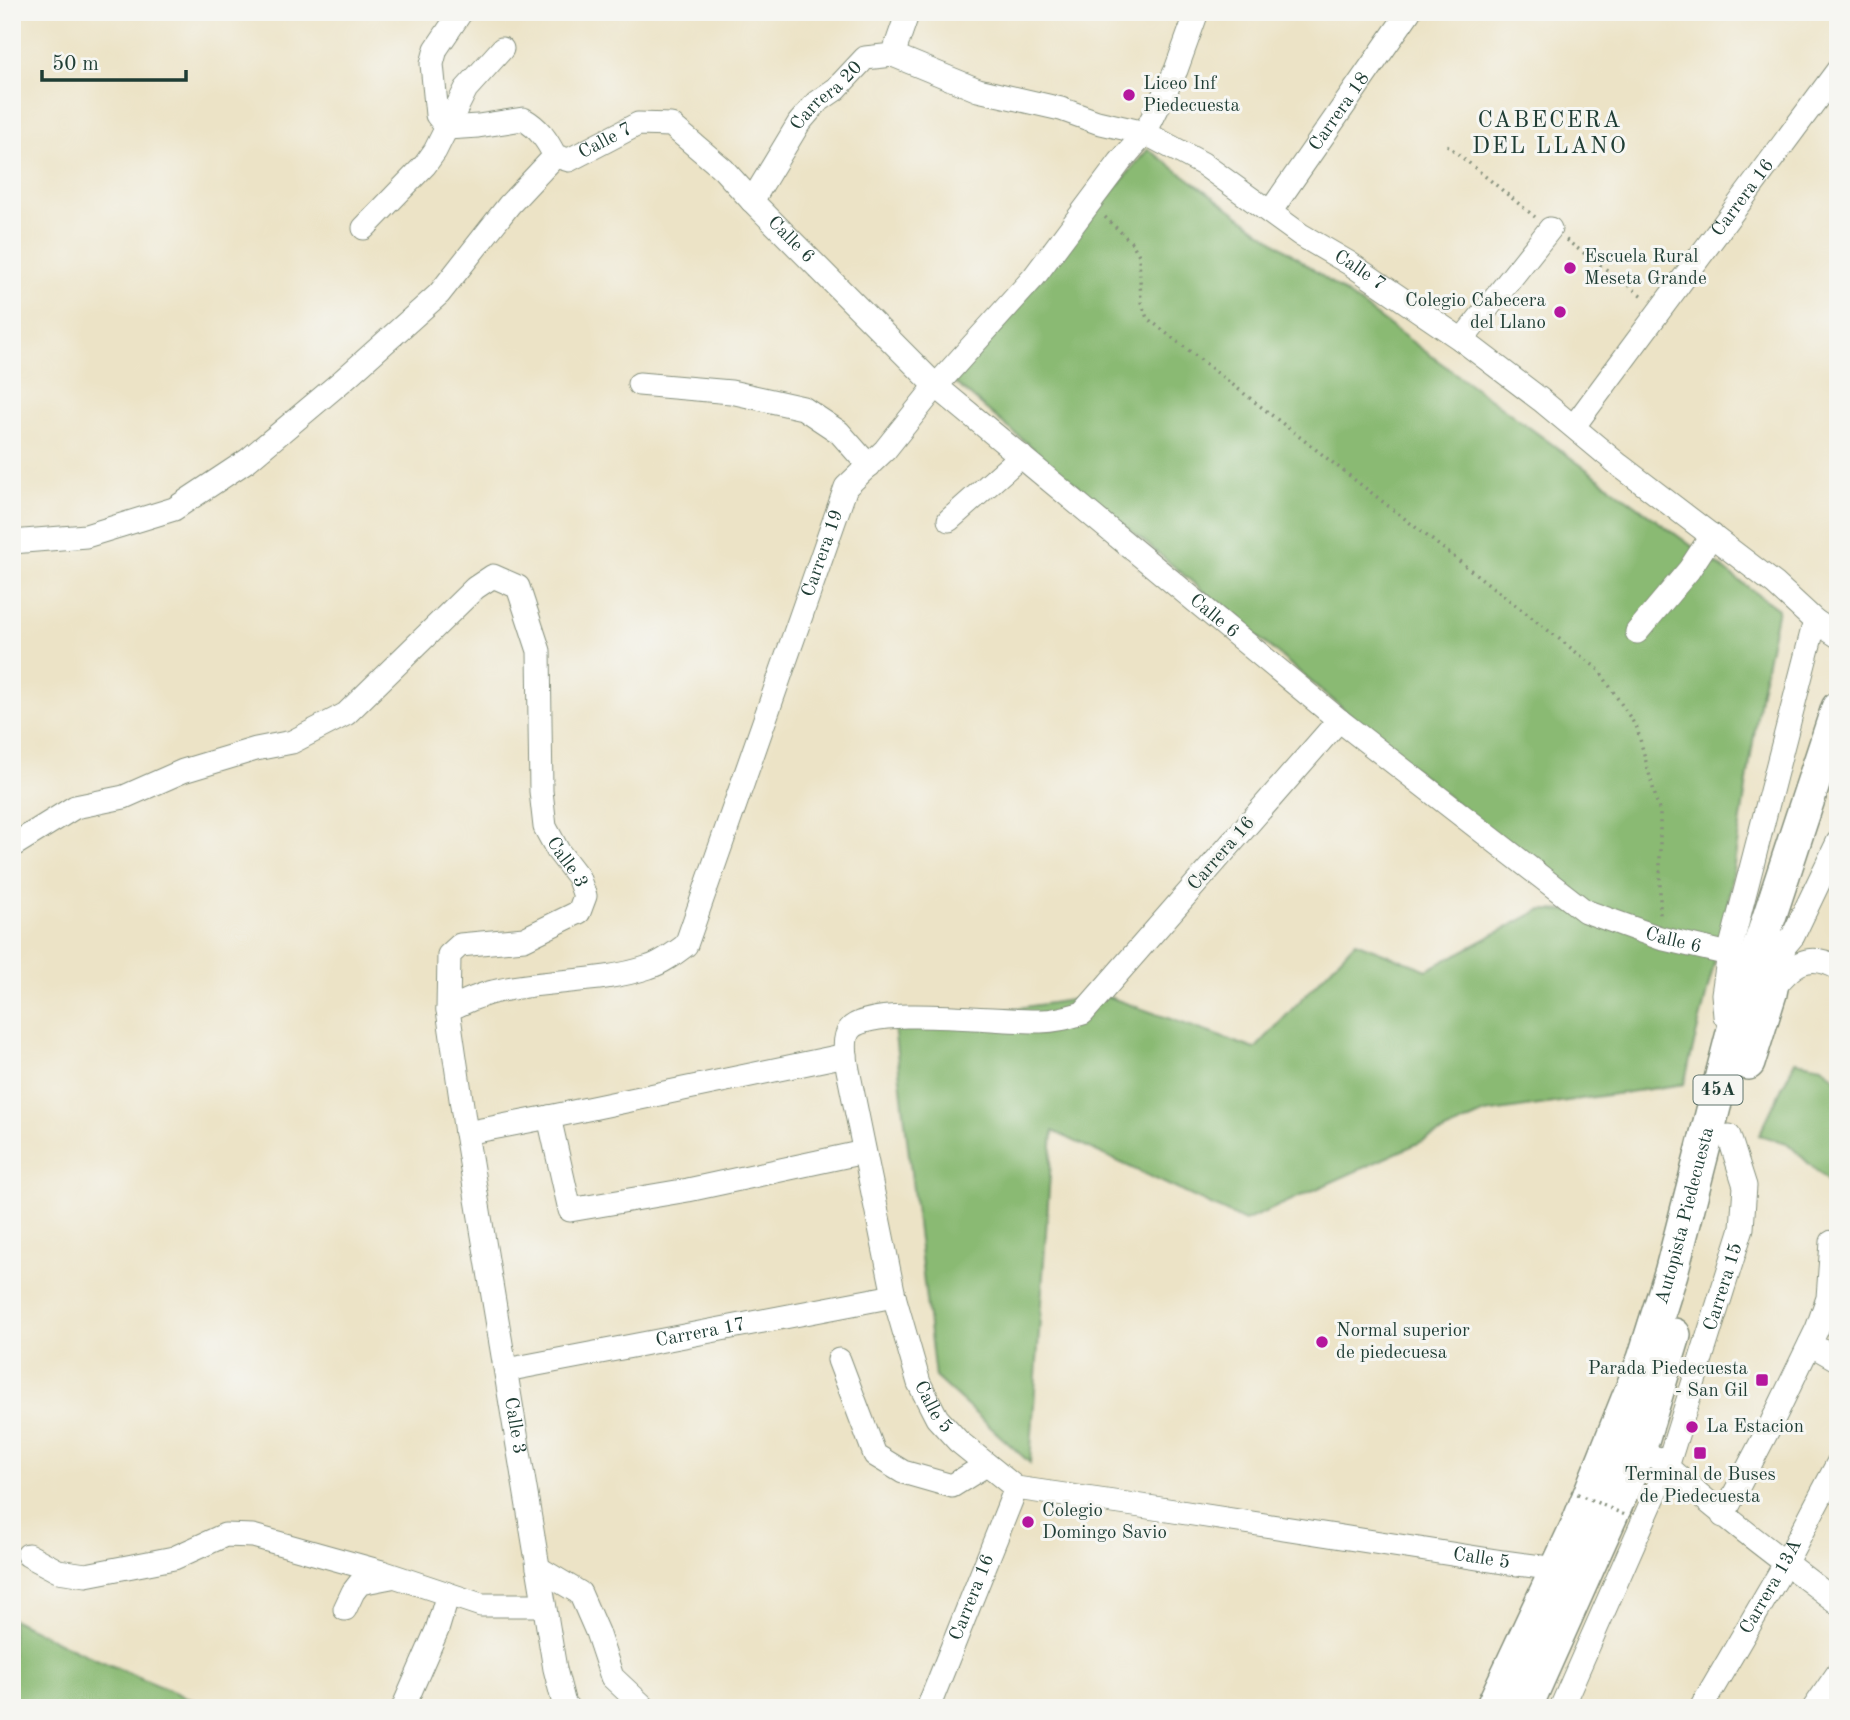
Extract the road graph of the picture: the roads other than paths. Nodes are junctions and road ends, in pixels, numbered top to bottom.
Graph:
1 (461, 12) edge
2 (908, 12) edge
3 (1197, 12) edge
4 (1409, 12) edge
5 (502, 49) dead end
6 (893, 55) junction
7 (1838, 70) edge
8 (447, 128) junction
9 (1145, 133) junction
10 (555, 156) junction
11 (752, 201) junction
12 (1270, 212) junction
13 (364, 228) dead end
14 (1550, 229) dead end
15 (1462, 340) junction
16 (639, 384) dead end
17 (936, 386) junction
18 (1574, 426) junction
19 (1021, 456) junction
20 (869, 466) junction
21 (949, 520) dead end
22 (1712, 536) junction
23 (12, 541) edge
24 (1815, 621) junction
25 (1637, 632) dead end
26 (1838, 636) edge
27 (1838, 708) edge
28 (1339, 720) junction
29 (1838, 768) edge
30 (1838, 842) edge
31 (12, 846) edge
32 (1729, 954) junction
33 (1777, 955) junction
34 (1838, 968) edge
35 (1106, 987) joint
36 (1770, 993) junction
37 (447, 1010) junction
38 (1734, 1029) junction
39 (846, 1055) junction
40 (549, 1117) junction
41 (466, 1133) junction
42 (1729, 1136) junction
43 (864, 1152) junction
44 (1832, 1242) dead end
45 (894, 1296) junction
46 (1810, 1344) junction
47 (839, 1360) dead end
48 (1838, 1360) edge
49 (506, 1370) junction
50 (1641, 1444) junction
51 (1838, 1463) edge
52 (986, 1465) junction
53 (1667, 1467) junction
54 (1016, 1489) junction
55 (1723, 1516) junction
56 (29, 1555) dead end
57 (1785, 1564) junction
58 (538, 1567) junction
59 (1556, 1569) junction
60 (394, 1576) junction
61 (448, 1594) junction
62 (1838, 1602) edge
63 (544, 1605) junction
64 (345, 1609) dead end
65 (1838, 1673) edge
66 (403, 1708) edge
67 (568, 1708) edge
68 (645, 1708) edge
69 (928, 1708) edge
70 (1492, 1708) edge
71 (1525, 1708) edge
72 (1560, 1708) edge
73 (1701, 1708) edge
74 (1814, 1708) edge

1 - 8 street
2 - 6 street
3 - 9 street, Carrera 19
4 - 12 street, Carrera 18
5 - 8 street
6 - 9 street, Calle 7
6 - 11 street, Carrera 20
7 - 18 street, Carrera 16
8 - 10 street, Calle 7
8 - 13 street
9 - 12 street, Calle 7
9 - 17 street, Carrera 19
10 - 11 street, Calle 7
10 - 23 street
11 - 17 street, Calle 6
12 - 15 street, Calle 7
14 - 15 street
15 - 18 street, Calle 7
16 - 20 street
17 - 19 street, Calle 6
17 - 20 street, Carrera 19
18 - 22 street, Calle 7
19 - 21 street
19 - 28 street, Calle 6
20 - 37 street, Carrera 19
22 - 24 street, Calle 7
22 - 25 street
24 - 26 street, Calle 7
24 - 32 street
27 - 38 highway, Autopista Piedecuesta / 45A
28 - 32 street, Calle 6
28 - 35 street, Carrera 16
29 - 33 highway, Autopista Piedecuesta / 45A
30 - 33 street
31 - 37 street, Calle 3
32 - 38 street
33 - 36 highway, Autopista Piedecuesta / 45A
34 - 36 street
35 - 39 street, Calle 5
36 - 42 highway, Autopista Piedecuesta / 45A
37 - 41 street, Calle 3
38 - 59 highway, Autopista Piedecuesta / 45A
39 - 40 street
39 - 43 street, Calle 5
40 - 41 street
40 - 43 street
41 - 49 street, Calle 3
42 - 50 highway, Autopista Piedecuesta / 45A
42 - 53 street, Carrera 15
43 - 45 street, Calle 5
44 - 46 street
45 - 49 street, Carrera 17
45 - 52 street, Calle 5
46 - 48 street
46 - 55 street
47 - 52 street
49 - 58 street, Calle 3
50 - 53 street
50 - 71 highway, Autopista Piedecuesta / 45A
51 - 57 street, Carrera 13A
52 - 54 street, Calle 5
53 - 55 street
53 - 72 street, Carrera 15
54 - 59 street, Calle 5
54 - 69 street, Carrera 16
55 - 57 street
56 - 60 street
57 - 62 street
57 - 73 street, Carrera 13A
58 - 63 street, Calle 3
58 - 68 street
59 - 70 highway, Autopista Piedecuesta / 45A
60 - 61 street
60 - 64 street
61 - 63 street
61 - 66 street
63 - 67 street, Calle 3
65 - 74 street

